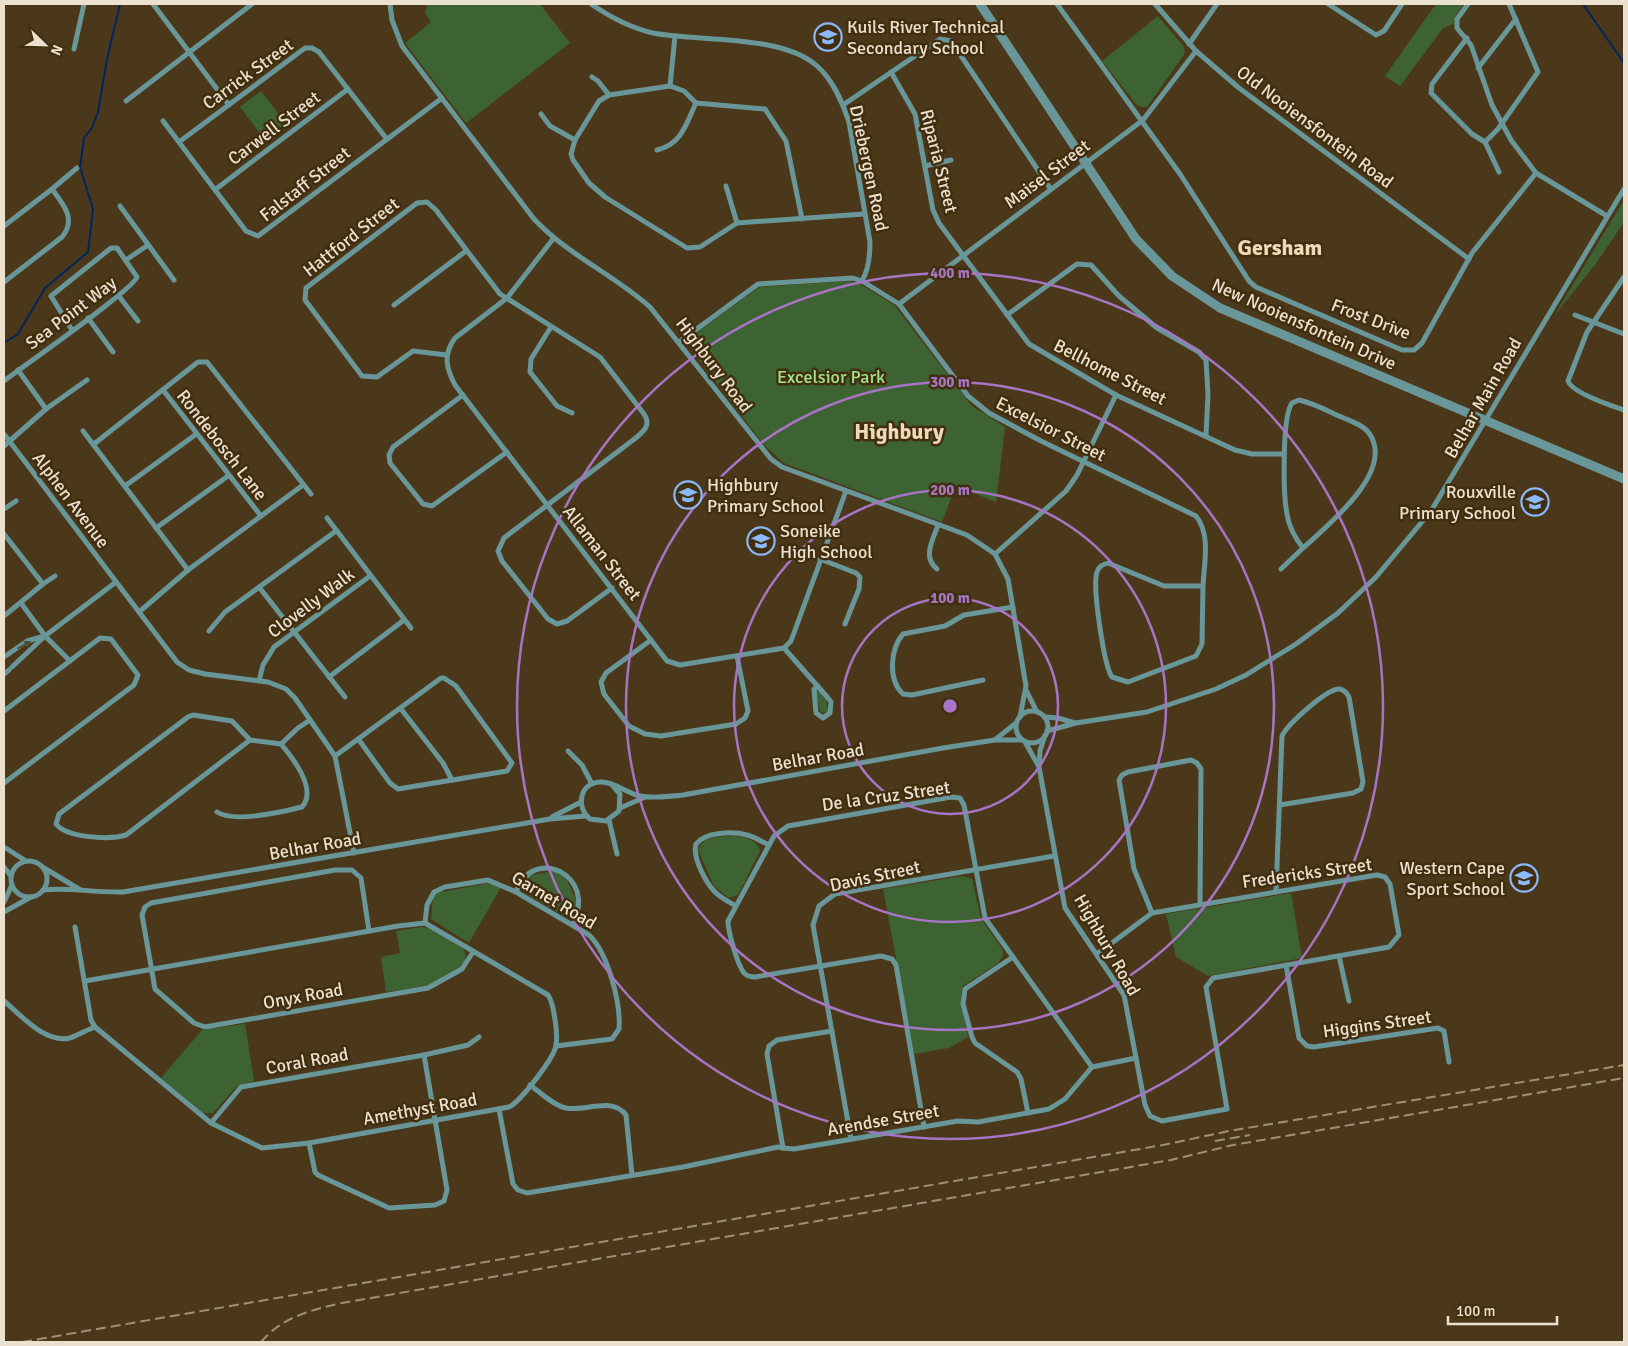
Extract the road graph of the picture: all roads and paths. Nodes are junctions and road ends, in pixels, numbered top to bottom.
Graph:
1 (84, 4) edge
2 (153, 4) edge
3 (252, 4) edge
4 (390, 4) edge
5 (591, 4) edge
6 (980, 4) edge
7 (1057, 4) edge
8 (1155, 4) edge
9 (1217, 4) edge
10 (1328, 4) edge
11 (1402, 4) edge
12 (1468, 4) edge
13 (1509, 4) edge
14 (1516, 19) junction
15 (675, 36) junction
16 (1467, 38) junction
17 (1189, 44) junction
18 (74, 49) dead end
19 (1196, 51) junction
20 (189, 54) junction
21 (1478, 68) junction
22 (891, 72) junction
23 (592, 77) dead end
24 (670, 86) junction
25 (348, 89) junction
26 (609, 95) junction
27 (442, 98) junction
28 (126, 101) dead end
29 (696, 103) junction
30 (844, 105) junction
31 (229, 106) junction
32 (541, 114) dead end
33 (1143, 120) junction
34 (163, 121) dead end
35 (1502, 124) junction
36 (386, 138) junction
37 (575, 140) junction
38 (179, 142) junction
39 (1485, 142) junction
40 (657, 150) dead end
41 (952, 160) dead end
42 (1085, 162) junction
43 (925, 166) junction
44 (77, 168) dead end
45 (1500, 172) dead end
46 (1536, 172) junction
47 (726, 186) dead end
48 (1050, 188) junction
49 (52, 189) junction
50 (216, 189) junction
51 (1624, 189) edge
52 (120, 206) dead end
53 (864, 214) junction
54 (1607, 216) junction
55 (802, 219) junction
56 (738, 223) junction
57 (4, 226) edge
58 (553, 239) junction
59 (148, 245) junction
60 (466, 250) junction
61 (963, 255) junction
62 (1469, 259) junction
63 (126, 260) junction
64 (1624, 277) edge
65 (174, 280) dead end
66 (862, 280) junction
67 (4, 282) edge
68 (118, 295) junction
69 (507, 298) junction
70 (898, 304) junction
71 (394, 305) dead end
72 (1006, 315) junction
73 (1575, 315) dead end
74 (88, 318) junction
75 (138, 321) dead end
76 (1593, 322) junction
77 (551, 326) junction
78 (72, 330) junction
79 (1624, 334) edge
80 (679, 342) junction
81 (113, 352) dead end
82 (447, 355) junction
83 (18, 370) junction
84 (87, 380) dead end
85 (4, 381) edge
86 (162, 390) junction
87 (463, 395) junction
88 (1116, 395) junction
89 (46, 410) junction
90 (1624, 410) edge
91 (572, 413) dead end
92 (1486, 420) junction
93 (83, 431) dead end
94 (4, 434) edge
95 (195, 435) junction
96 (1206, 436) junction
97 (9, 441) junction
98 (94, 444) junction
99 (4, 446) edge
100 (506, 452) junction
101 (1284, 454) junction
102 (1083, 462) junction
103 (228, 476) junction
104 (1624, 480) edge
105 (303, 485) junction
106 (125, 486) junction
107 (846, 491) junction
108 (311, 494) dead end
109 (16, 501) dead end
110 (548, 506) junction
111 (4, 509) edge
112 (261, 516) junction
113 (327, 518) dead end
114 (938, 525) junction
115 (156, 528) junction
116 (336, 531) junction
117 (4, 534) edge
118 (1304, 548) junction
119 (995, 554) junction
120 (820, 559) junction
121 (937, 569) dead end
122 (1281, 569) dead end
123 (188, 570) junction
124 (55, 576) dead end
125 (370, 576) junction
126 (116, 582) junction
127 (43, 584) junction
128 (1203, 586) junction
129 (258, 587) junction
130 (612, 588) junction
131 (22, 603) junction
132 (1013, 607) junction
133 (138, 612) junction
134 (4, 616) edge
135 (404, 620) junction
136 (845, 624) dead end
137 (411, 628) dead end
138 (209, 631) dead end
139 (294, 632) junction
140 (45, 636) junction
141 (650, 640) junction
142 (784, 648) junction
143 (737, 656) junction
144 (4, 657) edge
145 (70, 661) junction
146 (8, 670) edge
147 (329, 677) junction
148 (984, 680) dead end
149 (259, 682) junction
150 (818, 686) junction
151 (1026, 690) junction
152 (345, 697) dead end
153 (401, 709) junction
154 (4, 711) edge
155 (1037, 712) junction
156 (1020, 717) junction
157 (1045, 717) junction
158 (310, 720) junction
159 (1016, 723) junction
160 (1076, 723) junction
161 (1046, 733) junction
162 (250, 740) junction
163 (359, 740) junction
164 (996, 740) junction
165 (1023, 741) junction
166 (281, 744) junction
167 (568, 751) dead end
168 (335, 756) junction
169 (1039, 767) junction
170 (452, 780) junction
171 (4, 783) edge
172 (592, 784) junction
173 (613, 786) junction
174 (645, 797) junction
175 (581, 802) junction
176 (1280, 805) junction
177 (620, 808) junction
178 (217, 812) dead end
179 (586, 816) junction
180 (550, 819) junction
181 (609, 820) junction
182 (769, 845) junction
183 (4, 847) edge
184 (354, 853) junction
185 (617, 854) dead end
186 (1054, 856) junction
187 (26, 861) junction
188 (4, 867) edge
189 (44, 868) junction
190 (976, 870) junction
191 (11, 876) junction
192 (12, 886) junction
193 (43, 890) junction
194 (84, 891) junction
195 (516, 892) junction
196 (1276, 892) junction
197 (31, 897) junction
198 (4, 902) edge
199 (1200, 904) junction
200 (736, 906) junction
201 (4, 912) edge
202 (1152, 912) junction
203 (425, 924) junction
204 (573, 924) junction
205 (75, 926) dead end
206 (369, 931) junction
207 (473, 952) junction
208 (1097, 954) junction
209 (1339, 956) junction
210 (1013, 957) junction
211 (1286, 965) junction
212 (821, 966) junction
213 (151, 970) junction
214 (85, 981) junction
215 (4, 1001) edge
216 (1349, 1001) dead end
217 (95, 1027) junction
218 (832, 1031) junction
219 (479, 1037) dead end
220 (556, 1046) junction
221 (424, 1055) junction
222 (1136, 1058) junction
223 (1449, 1062) dead end
224 (1092, 1067) junction
225 (530, 1085) junction
226 (499, 1109) junction
227 (1028, 1113) junction
228 (435, 1121) junction
229 (210, 1123) junction
230 (924, 1127) junction
231 (851, 1139) junction
232 (309, 1143) junction
233 (784, 1148) junction
234 (632, 1175) junction

1 - 18 street
2 - 20 street
3 - 20 street
4 - 27 street, Highbury Road
5 - 15 street, Driebergen Road
6 - 42 street, New Nooiensfontein Drive
7 - 33 street
8 - 17 street, Old Nooiensfontein Road
9 - 17 street
10 - 11 street
12 - 16 street
13 - 14 street
14 - 21 street
14 - 35 street
15 - 24 street
15 - 30 street, Driebergen Road
16 - 21 street
16 - 39 street
17 - 19 street, Old Nooiensfontein Road
19 - 33 street, Maisel Street
19 - 62 street, Old Nooiensfontein Road
20 - 28 street
20 - 31 street
21 - 35 street
22 - 30 street
22 - 43 street, Riparia Street
22 - 48 street
23 - 26 street
24 - 26 street
24 - 29 street
25 - 31 street, Carrick Street
25 - 36 street, Carrick Street
25 - 50 street, Carwell Street
26 - 37 street
27 - 36 street, Falstaff Street
27 - 58 street, Highbury Road
29 - 40 street
29 - 55 street
30 - 53 street, Driebergen Road
31 - 38 street, Carrick Street
32 - 37 street
33 - 42 street, Maisel Street
33 - 62 street, Frost Drive
34 - 38 street, Falstaff Street
35 - 39 street
35 - 46 street
36 - 50 street, Falstaff Street
37 - 56 street
38 - 50 street, Falstaff Street
39 - 45 street
41 - 43 street
42 - 48 street, Maisel Street
42 - 92 street, New Nooiensfontein Drive
43 - 61 street, Riparia Street
44 - 49 street
46 - 54 street
46 - 62 street, Frost Drive
47 - 56 street
48 - 61 street, Maisel Street
49 - 57 street
49 - 67 street
51 - 54 street, Belhar Main Road
52 - 59 street
53 - 55 street
53 - 66 street, Driebergen Road
54 - 92 street, Belhar Main Road
55 - 56 street
58 - 69 street
58 - 80 street, Highbury Road
59 - 63 street
59 - 65 street
60 - 69 street, Hattford Street
60 - 71 street
60 - 82 street, Hattford Street
61 - 70 street, Maisel Street
61 - 72 street, Bellhome Street
63 - 68 street, Sea Point Way
63 - 78 street
64 - 76 street
66 - 70 street, Excelsior Street
66 - 80 street
68 - 74 street, Sea Point Way
68 - 75 street
69 - 77 street, Hattford Street
69 - 82 street
70 - 102 street, Excelsior Street
72 - 88 street, Bellhome Street
72 - 96 street
73 - 76 street
74 - 78 street, Sea Point Way
74 - 81 street
76 - 79 street
76 - 90 street
77 - 91 street
77 - 110 street, Hattford Street
78 - 83 street, Sea Point Way
80 - 107 street, Highbury Road
82 - 87 street, Allaman Street
83 - 85 street, Sea Point Way
83 - 89 street
84 - 89 street
86 - 95 street, Rondebosch Lane
86 - 98 street
86 - 105 street
87 - 100 street, Allaman Street
87 - 100 street
88 - 96 street, Bellhome Street
88 - 102 street
89 - 97 street
92 - 104 street, New Nooiensfontein Drive
92 - 160 street, Belhar Main Road
93 - 98 street
94 - 97 street, Alphen Avenue
95 - 103 street, Rondebosch Lane
95 - 106 street
96 - 101 street, Bellhome Street
97 - 99 street
97 - 126 street, Alphen Avenue
98 - 106 street
100 - 110 street, Allaman Street
101 - 118 street
101 - 118 street
102 - 119 street
102 - 128 street, Excelsior Street
103 - 112 street, Rondebosch Lane
103 - 115 street
105 - 108 street
105 - 112 street
106 - 115 street
107 - 114 street, Highbury Road
107 - 120 street
109 - 111 street
110 - 130 street, Allaman Street
110 - 130 street
112 - 123 street
113 - 116 street
114 - 119 street, Highbury Road
114 - 121 street
115 - 123 street
116 - 125 street
116 - 129 street
117 - 127 street
118 - 122 street
119 - 132 street, Highbury Road
120 - 136 street
120 - 142 street
123 - 133 street
124 - 127 street
125 - 135 street
125 - 139 street, Clovelly Walk
126 - 133 street, Alphen Avenue
126 - 140 street
127 - 131 street
128 - 128 street, Excelsior Street
129 - 138 street
129 - 139 street
130 - 141 street, Allaman Street
131 - 134 street
131 - 140 street
132 - 148 street
132 - 151 street, Highbury Road
133 - 149 street, Alphen Avenue
135 - 137 street
135 - 147 street
139 - 147 street
139 - 149 street, Clovelly Walk
144 -> 140 street
140 - 145 street
140 - 146 street
141 - 143 street, Allaman Street
141 - 143 street
142 - 143 street, Allaman Street
142 - 150 street
145 - 154 street
145 - 171 street
147 - 152 street
149 - 158 street, Alphen Avenue
150 - 150 street
151 - 155 street, Highbury Road
151 - 156 street, Highbury Road
153 - 163 street
153 - 170 street
153 - 170 street
155 - 156 street
155 - 157 street
156 - 159 street
157 - 160 street
157 - 161 street
158 - 166 street
158 - 168 street, Alphen Avenue
159 - 164 street
159 - 165 street
160 - 161 street
161 - 165 street
161 - 169 street, Highbury Road
162 - 162 street
162 - 166 street
163 - 168 street
163 - 170 street
164 - 165 street, Belhar Road
164 - 174 street, Belhar Road
165 - 169 street, Highbury Road
166 - 178 street
167 - 172 street
168 - 184 street
169 - 186 street, Highbury Road
172 - 173 street
172 - 175 street
173 - 174 street, Belhar Road
173 - 177 street
174 - 177 street, Belhar Road
175 - 179 street
175 - 180 street, Belhar Road
176 - 176 street
176 - 196 street
177 - 181 street
179 - 180 street, Belhar Road
179 - 181 street
180 - 184 street, Belhar Road
181 - 185 street
182 - 190 street, De la Cruz Street
182 - 200 street, De la Cruz Street
182 - 200 street
183 - 187 street
184 - 194 street, Belhar Road
186 - 190 street, Davis Street
186 - 208 street, Highbury Road
187 - 189 street
187 - 191 street
188 - 191 street
189 - 193 street
189 - 194 street, Belhar Road
190 - 210 street, De la Cruz Street
190 - 212 street, Davis Street
191 - 192 street
192 - 197 street
192 - 198 street
193 - 194 street, Belhar Road
193 - 197 street
195 - 203 street, Garnet Road
195 - 204 street, Garnet Road
195 - 204 street
196 - 199 street, Fredericks Street
196 - 209 street, Fredericks Street
197 - 201 street
199 - 202 street, Fredericks Street
199 - 202 street
200 - 212 street, De la Cruz Street
202 - 208 street, Fredericks Street
203 - 206 street
203 - 207 street
204 - 220 street, Garnet Road
205 - 214 street
206 - 213 street
206 - 213 street, Onyx Road
207 - 213 street, Onyx Road
207 - 220 street
208 - 222 street, Highbury Road
209 - 211 street, Fredericks Street
209 - 216 street
210 - 224 street, De la Cruz Street
210 - 227 street
211 - 222 street, Highbury Road
211 - 223 street, Higgins Street
212 - 218 street, Davis Street
212 - 230 street
213 - 214 street
214 - 217 street
215 - 217 street
217 - 229 street, Amethyst Road
218 - 231 street, Davis Street
218 - 233 street
219 - 221 street, Coral Road
220 - 225 street, Amethyst Road
221 - 228 street
221 - 229 street, Coral Road
222 - 224 street
224 - 227 street, Arendse Street
225 - 226 street, Amethyst Road
225 - 234 street
226 - 228 street, Amethyst Road
226 - 234 street, Arendse Street
227 - 230 street, Arendse Street
228 - 232 street, Amethyst Road
228 - 232 street
229 - 232 street, Amethyst Road
230 - 231 street, Arendse Street
231 - 233 street, Arendse Street
233 - 234 street, Arendse Street

